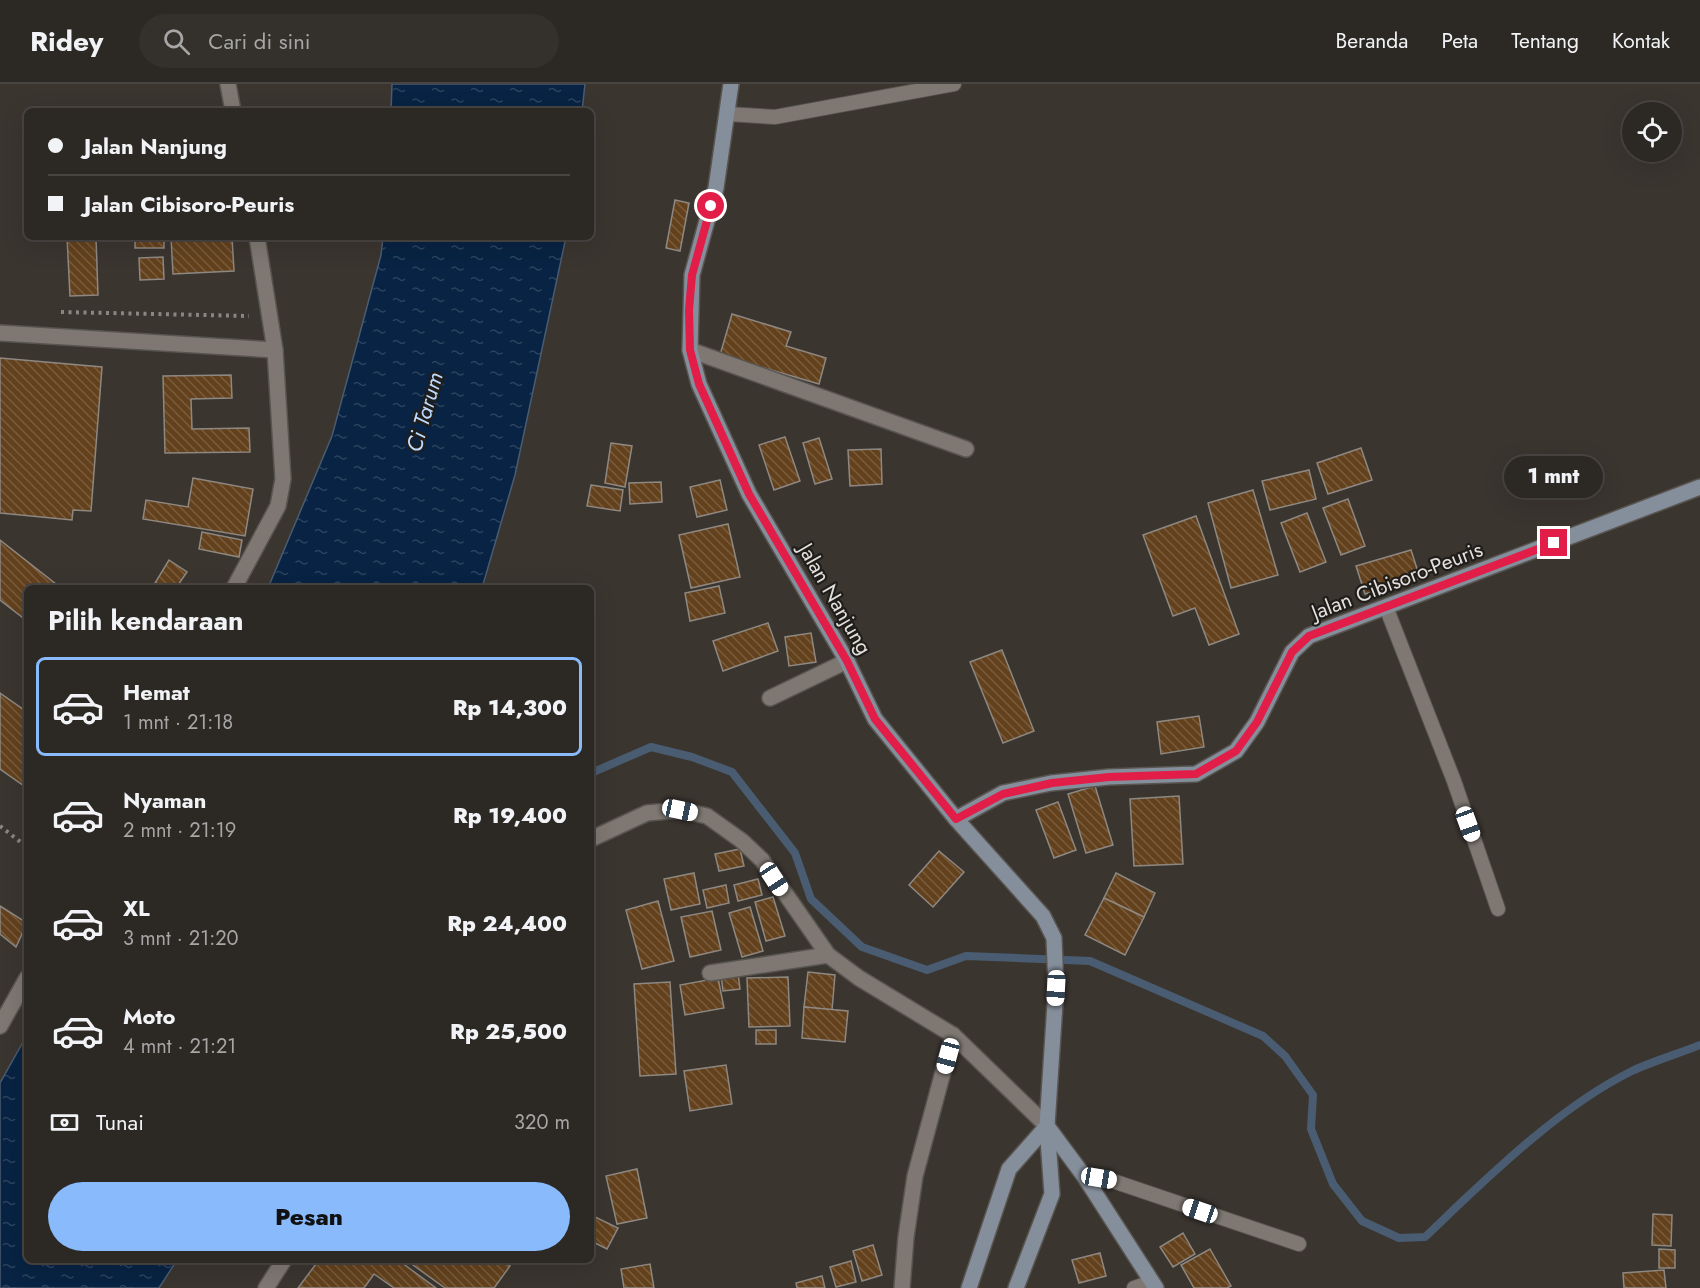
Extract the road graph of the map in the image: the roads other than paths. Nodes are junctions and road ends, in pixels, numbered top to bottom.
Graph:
1 (228, 84) edge
2 (731, 84) edge
3 (954, 84) edge
4 (232, 108) edge
5 (727, 114) junction
6 (258, 240) edge
7 (0, 333) edge
8 (275, 350) junction
9 (690, 350) junction
10 (966, 449) dead end
11 (1700, 487) edge
12 (236, 585) edge
13 (1386, 607) junction
14 (847, 661) junction
15 (770, 698) dead end
16 (956, 819) junction
17 (594, 838) edge
18 (1498, 909) dead end
19 (828, 955) junction
20 (710, 973) dead end
21 (24, 983) edge
22 (0, 1026) edge
23 (953, 1035) junction
24 (1047, 1126) junction
25 (1084, 1176) junction
26 (1299, 1244) dead end
27 (282, 1263) edge
28 (1154, 1285) edge
29 (266, 1288) edge
30 (902, 1288) edge
31 (969, 1288) edge
32 (1016, 1288) edge
33 (1134, 1288) edge

1 - 4 street
2 - 5 main road, Jalan Nanjung
3 - 5 lane
5 - 9 main road, Jalan Nanjung
6 - 8 street
7 - 8 street
8 - 12 street
9 - 10 street
9 - 14 main road, Jalan Nanjung
11 - 13 main road, Jalan Cibisoro-Peuris
13 - 16 main road, Jalan Cibisoro-Peuris
13 - 18 lane
14 - 15 street
14 - 16 main road, Jalan Nanjung
16 - 24 main road, Jalan Nanjung
17 - 19 street
19 - 20 street
19 - 23 street
21 - 22 street
23 - 24 street
23 - 30 street
24 - 25 main road
24 - 31 main road
24 - 32 main road, Jalan Nanjung
25 - 26 lane
25 - 28 main road
27 - 29 street
28 - 33 lane

